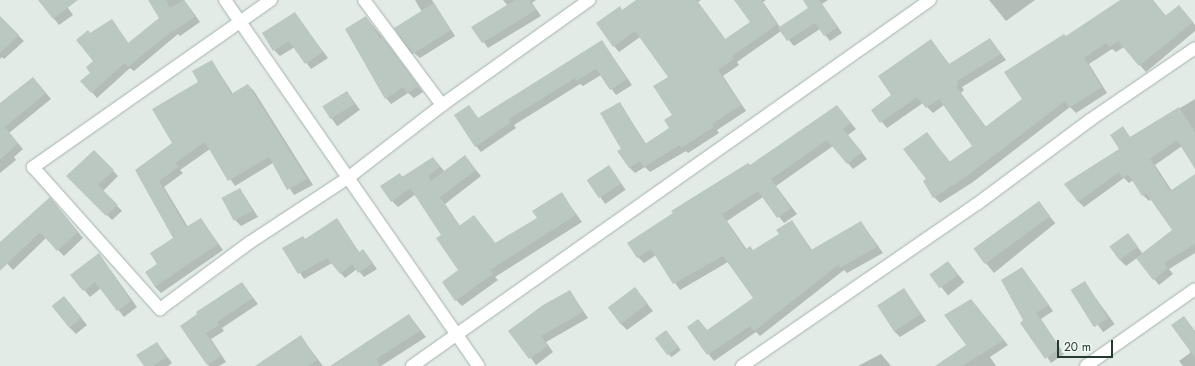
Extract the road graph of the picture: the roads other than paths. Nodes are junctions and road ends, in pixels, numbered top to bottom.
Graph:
1 (225, 0) edge
2 (271, 0) edge
3 (364, 0) edge
4 (589, 0) edge
5 (930, 0) edge
6 (239, 22) junction
7 (1195, 48) edge
8 (442, 105) junction
9 (349, 177) junction
10 (1195, 290) edge
11 (456, 335) junction
12 (412, 366) edge
13 (478, 366) edge
14 (742, 366) edge
15 (1086, 366) edge

1 - 6 street
2 - 6 street
3 - 8 street
4 - 8 street
5 - 11 street
6 - 9 street
6 - 9 street
7 - 14 street
8 - 9 street
9 - 11 street
10 - 15 street
11 - 12 street
11 - 13 street

